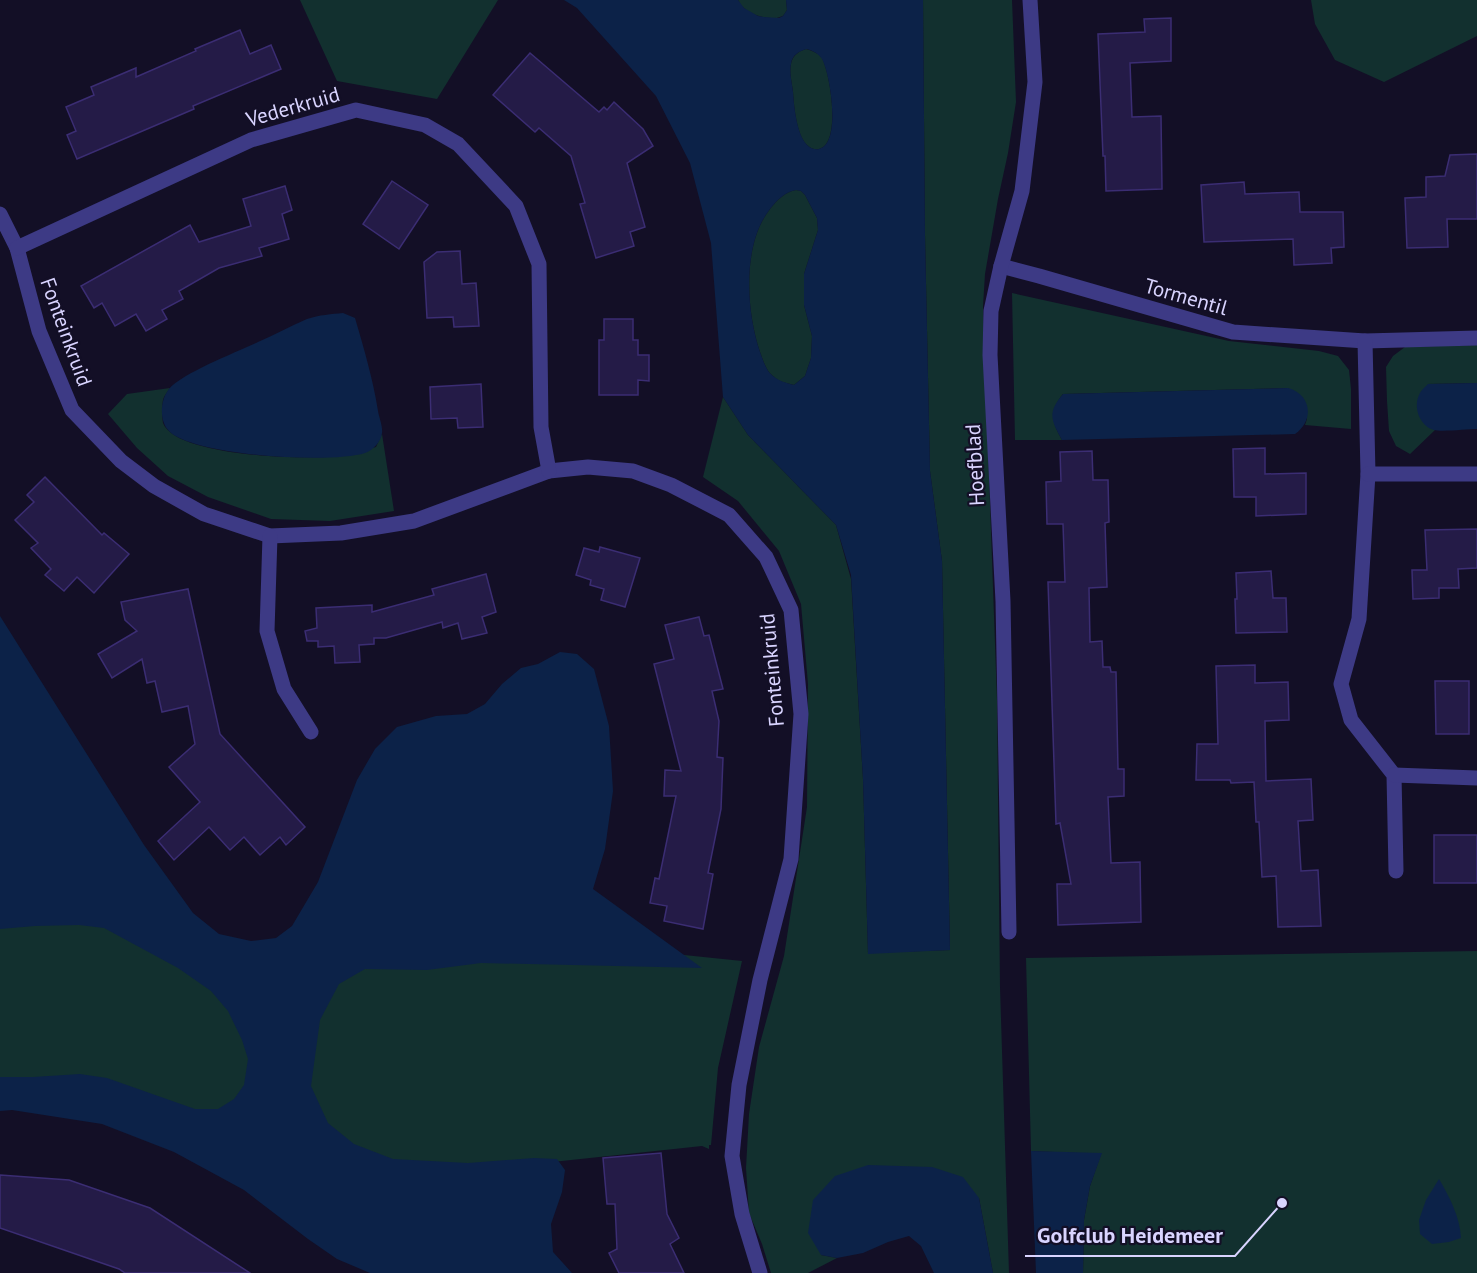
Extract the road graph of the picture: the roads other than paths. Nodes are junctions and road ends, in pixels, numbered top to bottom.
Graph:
1 (1030, 0) edge
2 (0, 214) edge
3 (16, 248) junction
4 (1000, 266) junction
5 (1477, 338) edge
6 (1365, 341) junction
7 (549, 471) junction
8 (1368, 474) junction
9 (1477, 474) edge
10 (270, 536) junction
11 (311, 732) dead end
12 (1394, 775) junction
13 (1477, 778) edge
14 (1396, 871) dead end
15 (1009, 932) dead end
16 (760, 1273) edge

1 - 4 street, Hoefblad
2 - 3 street, Fonteinkruid
3 - 7 street, Vederkruid
3 - 10 street, Fonteinkruid
4 - 6 street, Tormentil
4 - 15 street, Hoefblad
5 - 6 street, Tormentil
6 - 8 street
7 - 10 street, Fonteinkruid
7 - 16 street, Fonteinkruid
8 - 9 street
8 - 12 street
10 - 11 street
12 - 13 street
12 - 14 street

